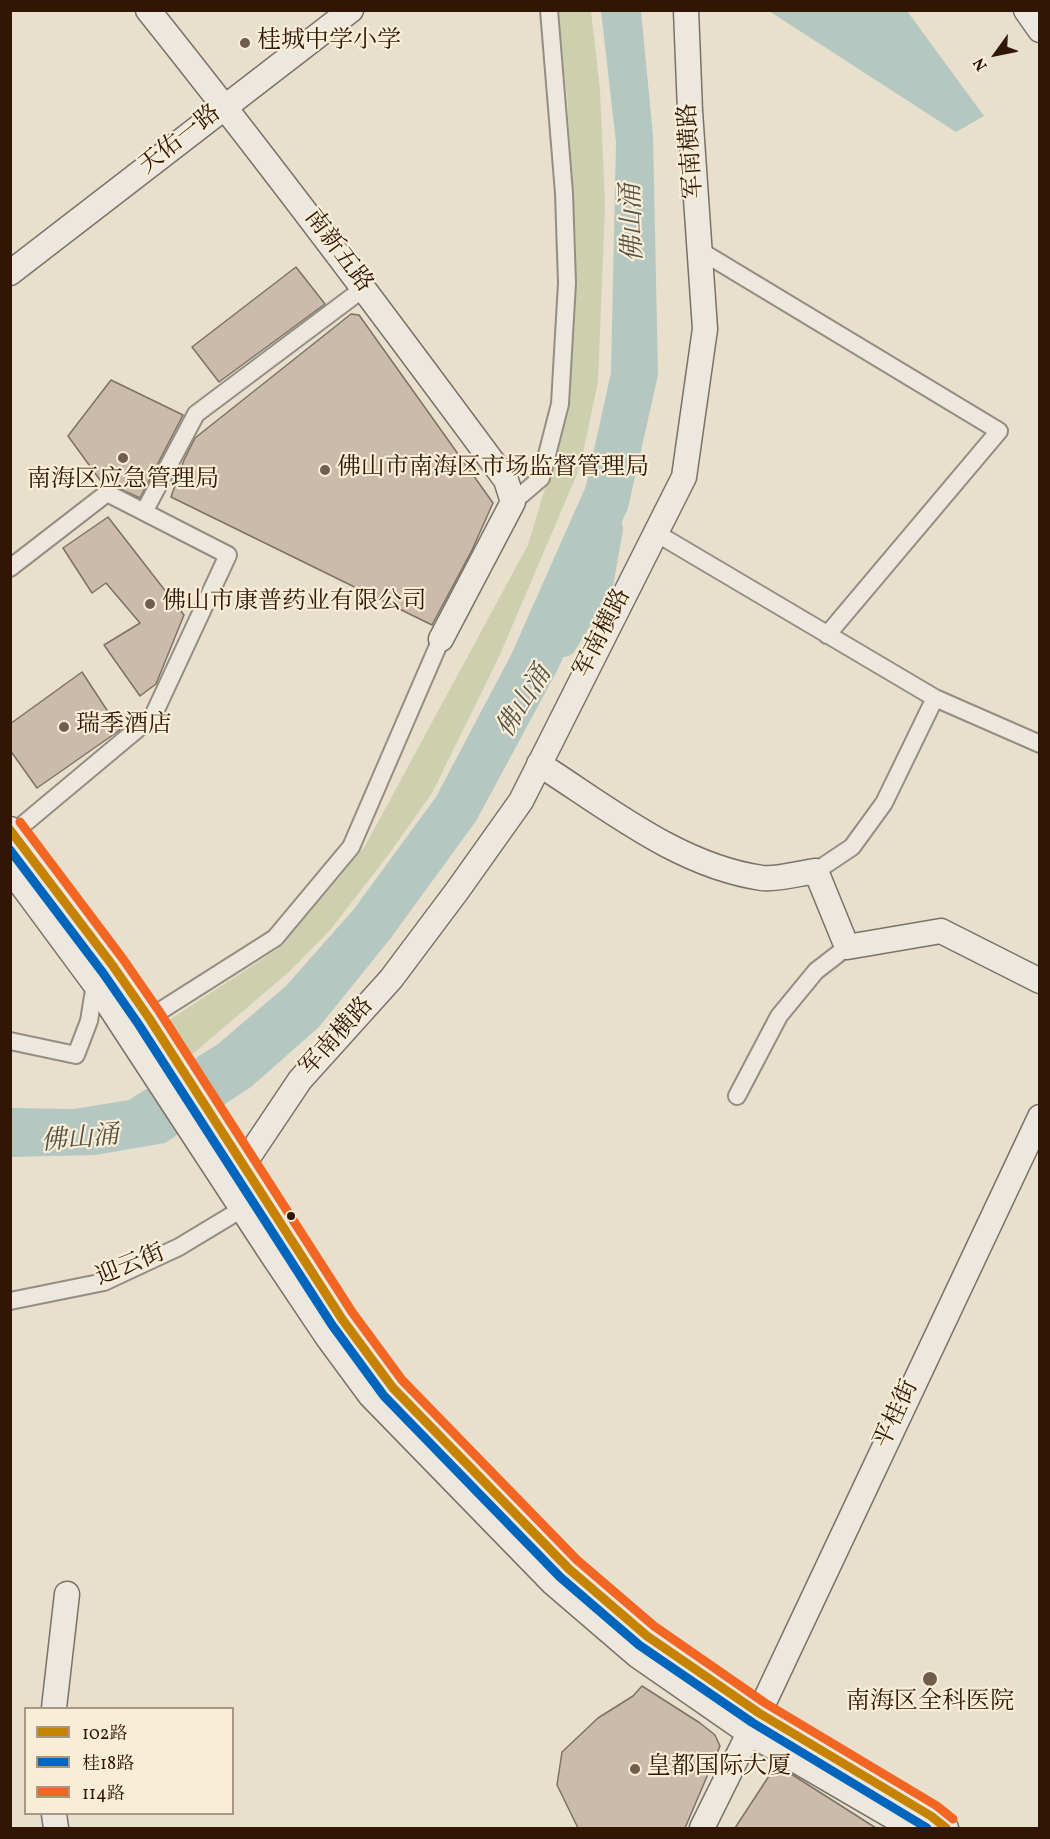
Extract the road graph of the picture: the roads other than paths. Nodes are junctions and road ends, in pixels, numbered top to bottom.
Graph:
1 (148, 10) edge
2 (351, 10) edge
3 (549, 10) edge
4 (686, 10) edge
5 (1026, 10) edge
6 (1040, 30) edge
7 (225, 107) junction
8 (699, 250) junction
9 (10, 273) edge
10 (364, 288) junction
11 (513, 502) junction
12 (144, 512) junction
13 (656, 533) junction
14 (10, 568) edge
15 (827, 635) junction
16 (441, 639) joint
17 (935, 698) junction
18 (1040, 744) edge
19 (539, 764) junction
20 (12, 831) edge
21 (10, 869) edge
22 (816, 871) junction
23 (847, 947) junction
24 (1040, 981) edge
25 (96, 984) junction
26 (149, 1018) junction
27 (10, 1041) edge
28 (737, 1096) dead end
29 (1040, 1117) edge
30 (243, 1165) junction
31 (242, 1209) junction
32 (10, 1301) edge
33 (67, 1594) dead end
34 (54, 1707) edge
35 (754, 1723) junction
36 (702, 1828) edge
37 (912, 1828) edge
38 (946, 1828) edge

1 - 7 street, 南新五路
2 - 7 street, 天佑一路
3 - 11 street
4 - 8 street, 军南横路
5 - 6 street
7 - 9 street, 天佑一路
7 - 10 street, 南新五路
8 - 13 street, 军南横路
8 - 15 street
10 - 11 street, 南新五路
10 - 12 street
11 - 16 street
12 - 14 street
12 - 20 street
13 - 15 street
13 - 19 street, 军南横路
15 - 17 street
16 - 26 street
17 - 18 street
17 - 22 street
19 - 22 street
19 - 30 street, 军南横路
20 - 26 street
21 - 25 street
22 - 23 street
23 - 24 street
23 - 28 street
25 - 27 street
25 - 31 street
26 - 30 street
29 - 35 street, 平桂街
30 - 35 street
31 - 32 street, 迎云街
31 - 35 street
33 - 34 street
35 - 36 street, 平桂街
35 - 37 street
35 - 38 street

